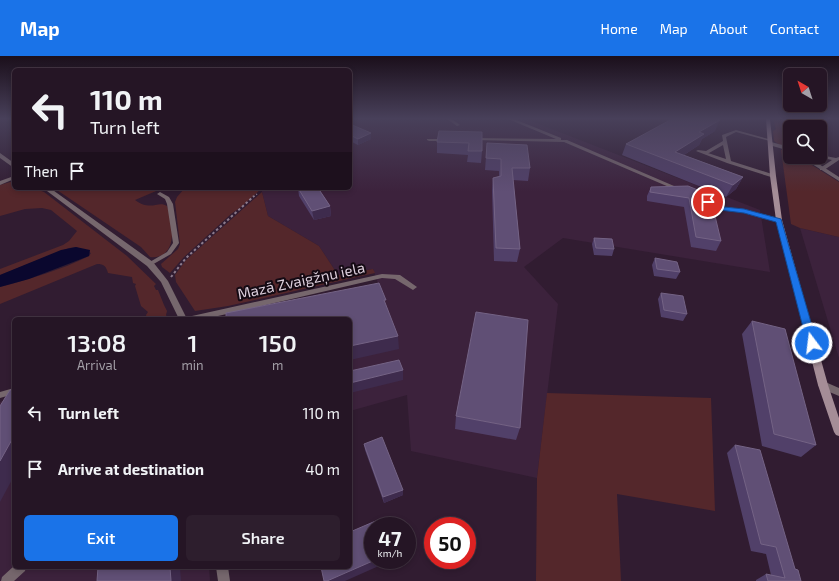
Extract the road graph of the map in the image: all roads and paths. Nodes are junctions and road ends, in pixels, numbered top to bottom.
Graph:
1 (571, 144) edge
2 (722, 144) edge
3 (725, 144) edge
4 (770, 144) edge
5 (0, 155) edge
6 (827, 157) edge
7 (838, 158) edge
8 (729, 162) junction
9 (12, 164) edge
10 (814, 164) edge
11 (822, 169) junction
12 (773, 176) junction
13 (12, 178) edge
14 (839, 179) edge
15 (0, 182) edge
16 (49, 190) edge
17 (687, 193) edge
18 (160, 194) dead end
19 (257, 194) dead end
20 (701, 199) edge
21 (779, 220) junction
22 (150, 264) junction
23 (167, 287) junction
24 (413, 287) dead end
25 (182, 317) edge
26 (201, 317) edge
27 (823, 385) junction
28 (12, 392) edge
29 (839, 392) edge
30 (0, 395) edge
31 (839, 432) edge
32 (19, 569) edge
33 (222, 569) edge
34 (6, 581) edge
35 (224, 581) edge

1 - 17 lane
2 - 8 lane
3 - 8 lane
4 - 12 main road
5 - 9 street
6 - 7 lane
7 - 11 lane
8 - 12 lane
10 - 11 street
11 - 14 street
12 - 21 main road
13 - 15 lane
16 - 22 street
18 - 22 lane
19 - 23 path
20 - 21 lane
21 - 27 main road
22 - 23 street
23 - 25 street
24 - 26 street, Mazā Zvaigžņu iela
27 - 29 street
27 - 31 main road
28 - 30 lane
32 - 34 lane
33 - 35 street

